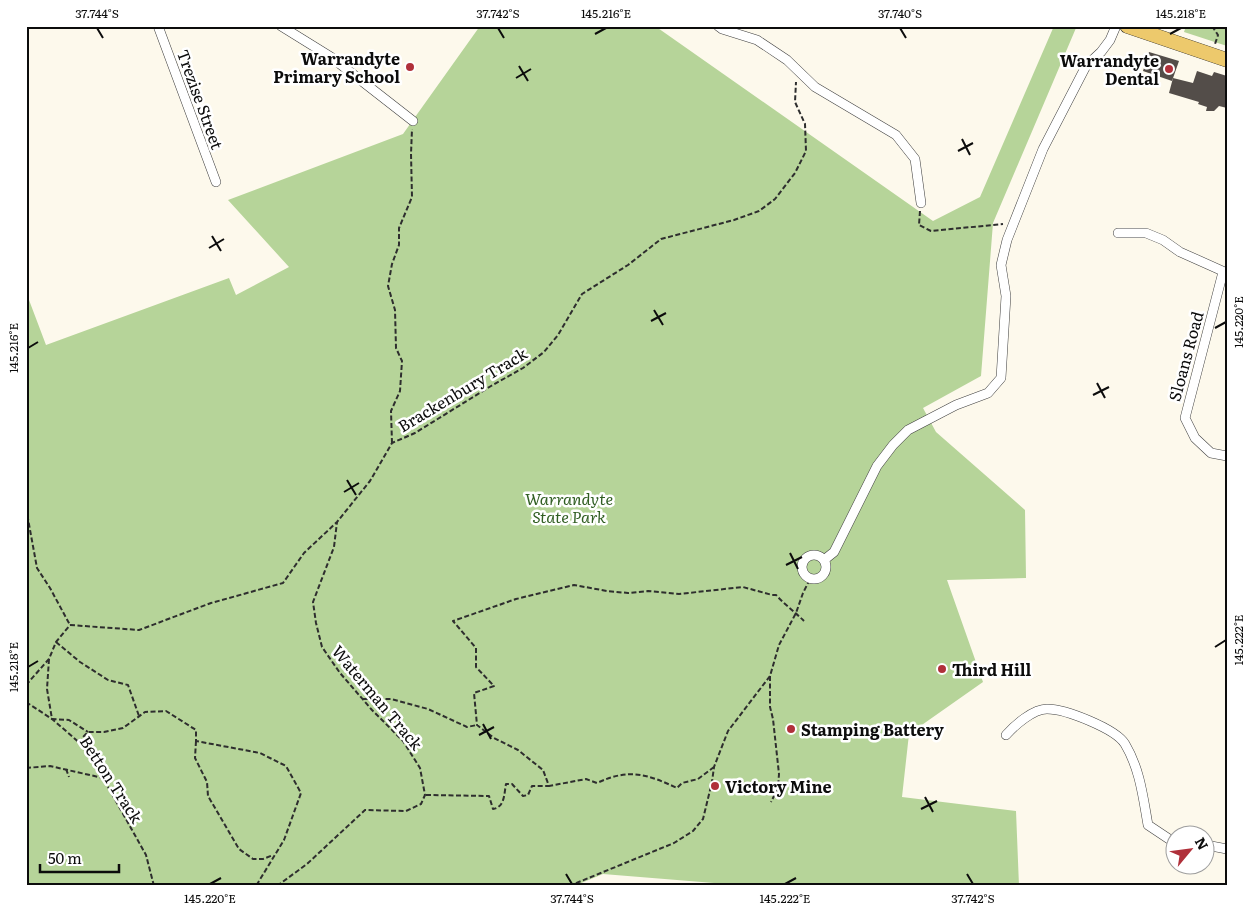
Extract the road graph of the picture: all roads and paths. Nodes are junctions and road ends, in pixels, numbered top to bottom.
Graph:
1 (158, 26) edge
2 (281, 26) edge
3 (718, 26) edge
4 (1116, 26) edge
5 (1127, 26) edge
6 (1212, 26) edge
7 (1214, 45) dead end
8 (1227, 60) edge
9 (797, 70) junction
10 (413, 121) joint
11 (216, 182) dead end
12 (920, 203) joint
13 (1013, 222) junction
14 (1118, 233) dead end
15 (1225, 272) edge
16 (392, 443) junction
17 (1227, 456) edge
18 (26, 508) edge
19 (337, 522) junction
20 (824, 560) junction
21 (810, 579) junction
22 (796, 613) junction
23 (804, 622) dead end
24 (70, 625) junction
25 (56, 642) junction
26 (49, 659) junction
27 (770, 676) junction
28 (26, 685) edge
29 (363, 699) junction
30 (26, 702) edge
31 (139, 716) junction
32 (52, 719) junction
33 (477, 725) junction
34 (88, 732) junction
35 (1006, 735) dead end
36 (196, 741) junction
37 (81, 744) junction
38 (714, 767) junction
39 (26, 768) edge
40 (66, 769) junction
41 (69, 778) dead end
42 (103, 778) junction
43 (548, 786) junction
44 (425, 795) junction
45 (771, 802) dead end
46 (1166, 837) edge
47 (274, 855) junction
48 (154, 886) edge
49 (256, 886) edge
50 (277, 886) edge
51 (569, 886) edge

1 - 11 street, Trezise Street
2 - 10 street
3 - 9 street
4 - 13 street
5 - 8 main road
6 - 7 path
9 - 12 street
9 - 16 path, Brackenbury Track
10 - 16 path
12 - 13 path
13 - 20 street
14 - 15 street
15 - 17 street, Sloans Road
16 - 19 path, Brackenbury Track
18 - 24 path
19 - 24 path, Brackenbury Track
19 - 29 path, Waterman Track
20 - 21 street
20 - 21 street
21 - 22 path
22 - 23 path
22 - 27 path
22 - 33 path
24 - 25 path
25 - 26 path
25 - 31 path
26 - 28 path
26 - 32 path
27 - 38 path
27 - 45 path
29 - 33 path
29 - 44 path, Waterman Track
30 - 32 path, Betton Track
31 - 34 path
31 - 36 path
32 - 34 path
32 - 37 path, Betton Track
33 - 43 path
34 - 37 path
35 - 46 street
36 - 47 path
36 - 47 path
37 - 42 path, Betton Track
38 - 43 path
38 - 51 path
39 - 40 path
40 - 41 path
40 - 42 path
42 - 48 path, Betton Track
43 - 44 path
44 - 50 path
47 - 49 path

